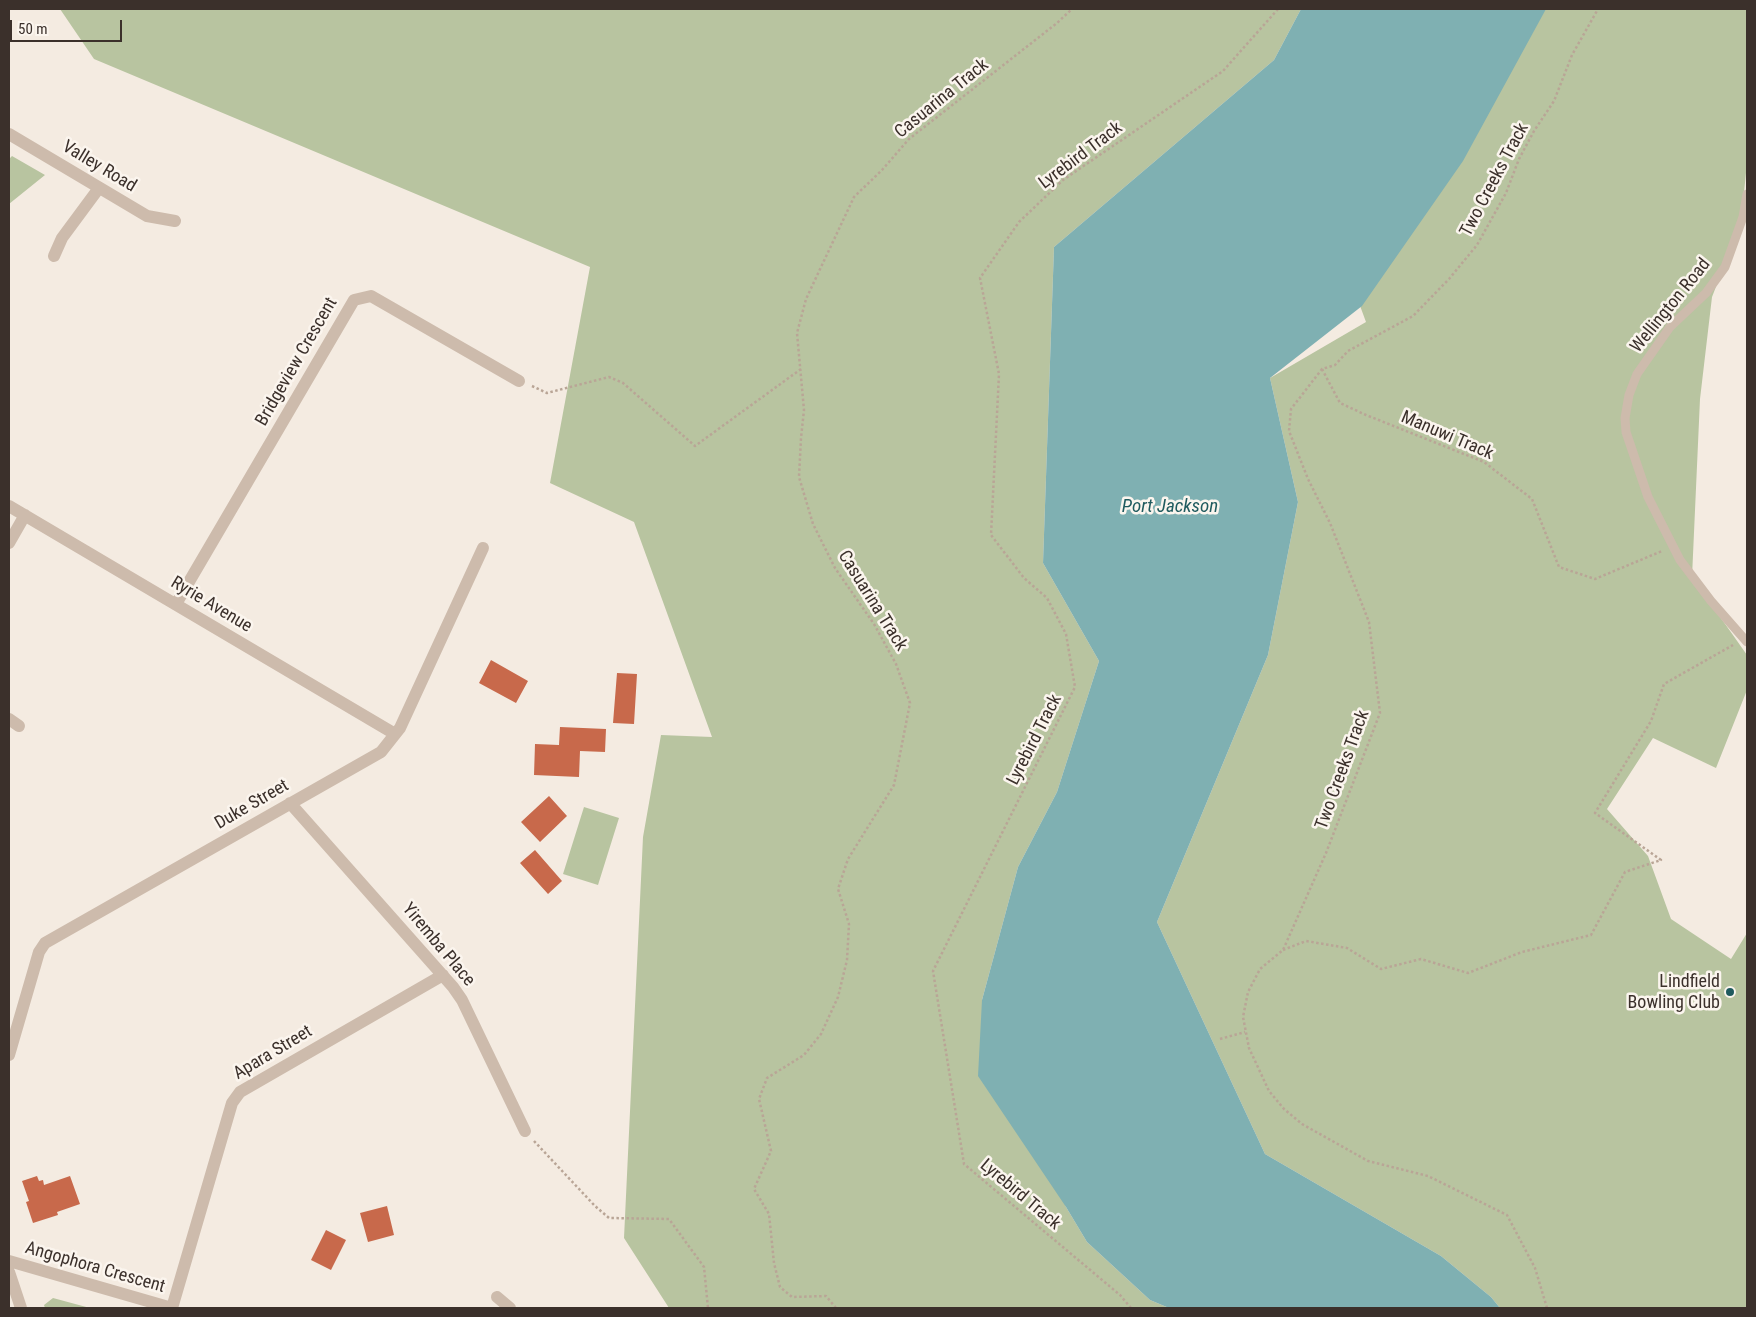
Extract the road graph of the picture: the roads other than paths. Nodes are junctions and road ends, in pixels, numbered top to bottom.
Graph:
1 (9, 134) edge
2 (99, 188) junction
3 (1747, 194) edge
4 (175, 221) dead end
5 (54, 256) dead end
6 (520, 381) road end
7 (9, 506) edge
8 (25, 516) junction
9 (9, 543) edge
10 (483, 548) dead end
11 (176, 604) junction
12 (1746, 640) edge
13 (395, 734) junction
14 (290, 804) junction
15 (443, 974) junction
16 (9, 1055) edge
17 (525, 1131) road end
18 (9, 1261) edge
19 (9, 1272) edge
20 (497, 1297) dead end
21 (21, 1308) edge
22 (172, 1308) edge
23 (510, 1308) edge

1 - 2 street, Valley Road
2 - 4 street, Valley Road
2 - 5 street
3 - 12 lane, Wellington Road
6 - 11 street, Bridgeview Crescent
7 - 8 street, Ryrie Avenue
8 - 9 street
8 - 11 street, Ryrie Avenue
10 - 13 street, Duke Street
11 - 13 street, Ryrie Avenue
13 - 14 street, Duke Street
14 - 15 street, Yiremba Place
14 - 16 street, Duke Street
15 - 17 street, Yiremba Place
15 - 22 street, Apara Street
18 - 22 street, Angophora Crescent
19 - 21 street
20 - 23 street

